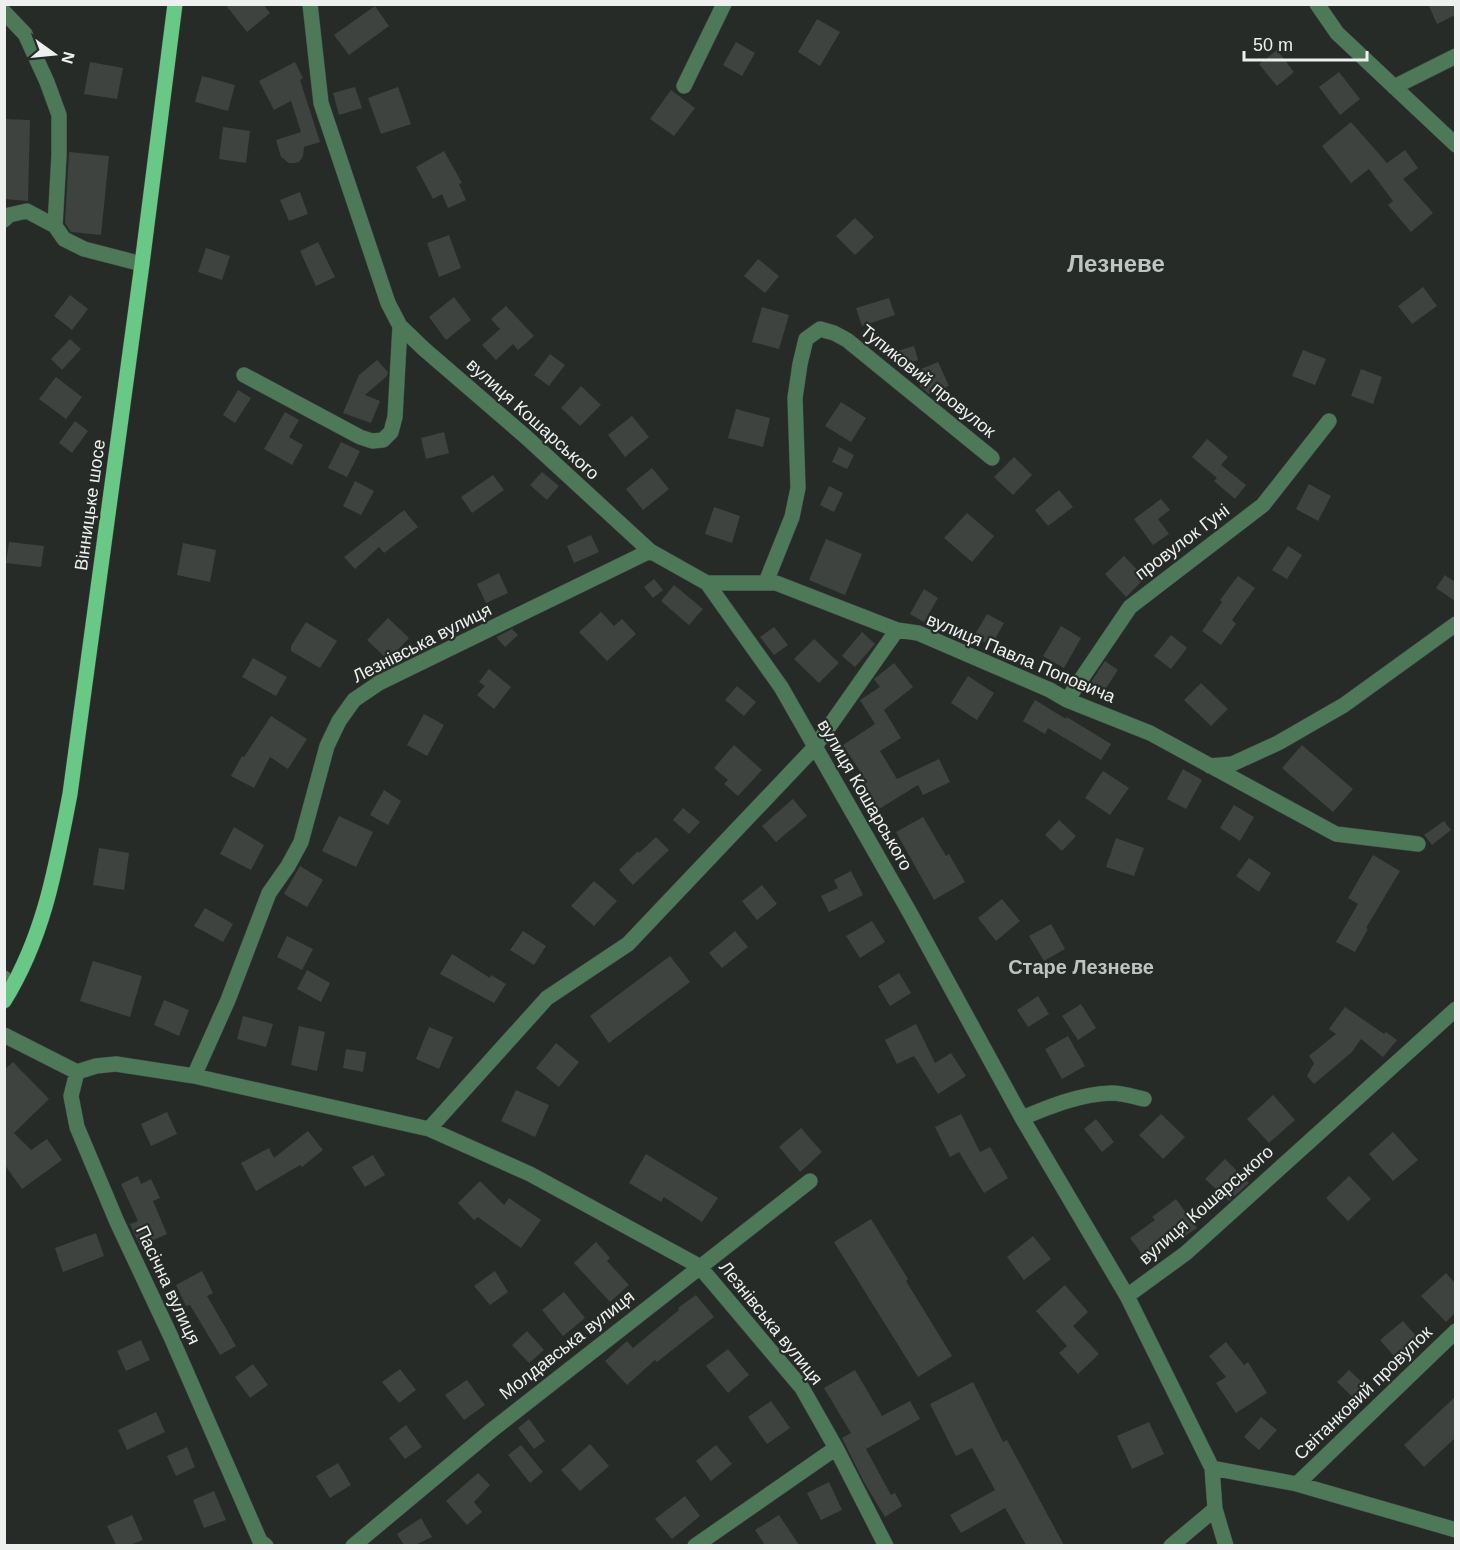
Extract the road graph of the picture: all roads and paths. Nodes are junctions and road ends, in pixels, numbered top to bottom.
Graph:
1 (175, 4) edge
2 (310, 4) edge
3 (724, 4) edge
4 (1317, 4) edge
5 (4, 12) edge
6 (1455, 56) edge
7 (684, 86) dead end
8 (1394, 87) junction
9 (1455, 145) edge
10 (4, 220) edge
11 (55, 226) junction
12 (142, 264) junction
13 (400, 326) junction
14 (244, 375) dead end
15 (1329, 422) dead end
16 (992, 458) dead end
17 (650, 550) junction
18 (766, 582) junction
19 (707, 583) junction
20 (1455, 624) edge
21 (897, 630) junction
22 (1067, 700) junction
23 (814, 748) junction
24 (1210, 766) junction
25 (1418, 844) dead end
26 (6, 990) edge
27 (1455, 1009) edge
28 (4, 1035) edge
29 (77, 1072) junction
30 (194, 1076) junction
31 (1144, 1099) dead end
32 (1022, 1118) junction
33 (429, 1129) junction
34 (810, 1181) dead end
35 (699, 1266) junction
36 (1128, 1296) junction
37 (1455, 1331) edge
38 (836, 1448) junction
39 (1212, 1468) junction
40 (1297, 1484) junction
41 (1215, 1509) junction
42 (1455, 1530) edge
43 (260, 1544) edge
44 (353, 1545) edge
45 (695, 1545) edge
46 (886, 1545) edge
47 (1171, 1545) edge
48 (1226, 1545) edge

1 - 12 main road, Вінницьке шосе
2 - 13 street, вулиця Кошарського
3 - 7 street
4 - 8 street
5 - 11 street
6 - 8 street
8 - 9 street
10 - 11 street
11 - 12 street
12 - 26 main road, Вінницьке шосе
13 - 14 street
13 - 17 street, вулиця Кошарського
15 - 22 street, провулок Гуні
16 - 18 street, Тупиковий провулок
17 - 19 street, вулиця Кошарського
17 - 30 street, Лезнівська вулиця
18 - 19 street, вулиця Павла Поповича
18 - 21 street, вулиця Павла Поповича
19 - 23 street, вулиця Кошарського
20 - 24 street
21 - 22 street, вулиця Павла Поповича
21 - 23 street
22 - 24 street, вулиця Павла Поповича
23 - 32 street, вулиця Кошарського
23 - 33 street
24 - 25 street, вулиця Павла Поповича
27 - 36 street, вулиця Кошарського
28 - 29 street
29 - 30 street, Лезнівська вулиця
29 - 43 street, Пасічна вулиця
30 - 33 street, Лезнівська вулиця
31 - 32 street
32 - 36 street, вулиця Кошарського
33 - 35 street, Лезнівська вулиця
34 - 35 street, Молдавська вулиця
35 - 38 street, Лезнівська вулиця
35 - 44 street, Молдавська вулиця
36 - 39 street
37 - 40 street, Світанковий провулок
38 - 45 street
38 - 46 street, Лезнівська вулиця
39 - 40 street
39 - 41 street
40 - 42 street
41 - 47 street
41 - 48 street

